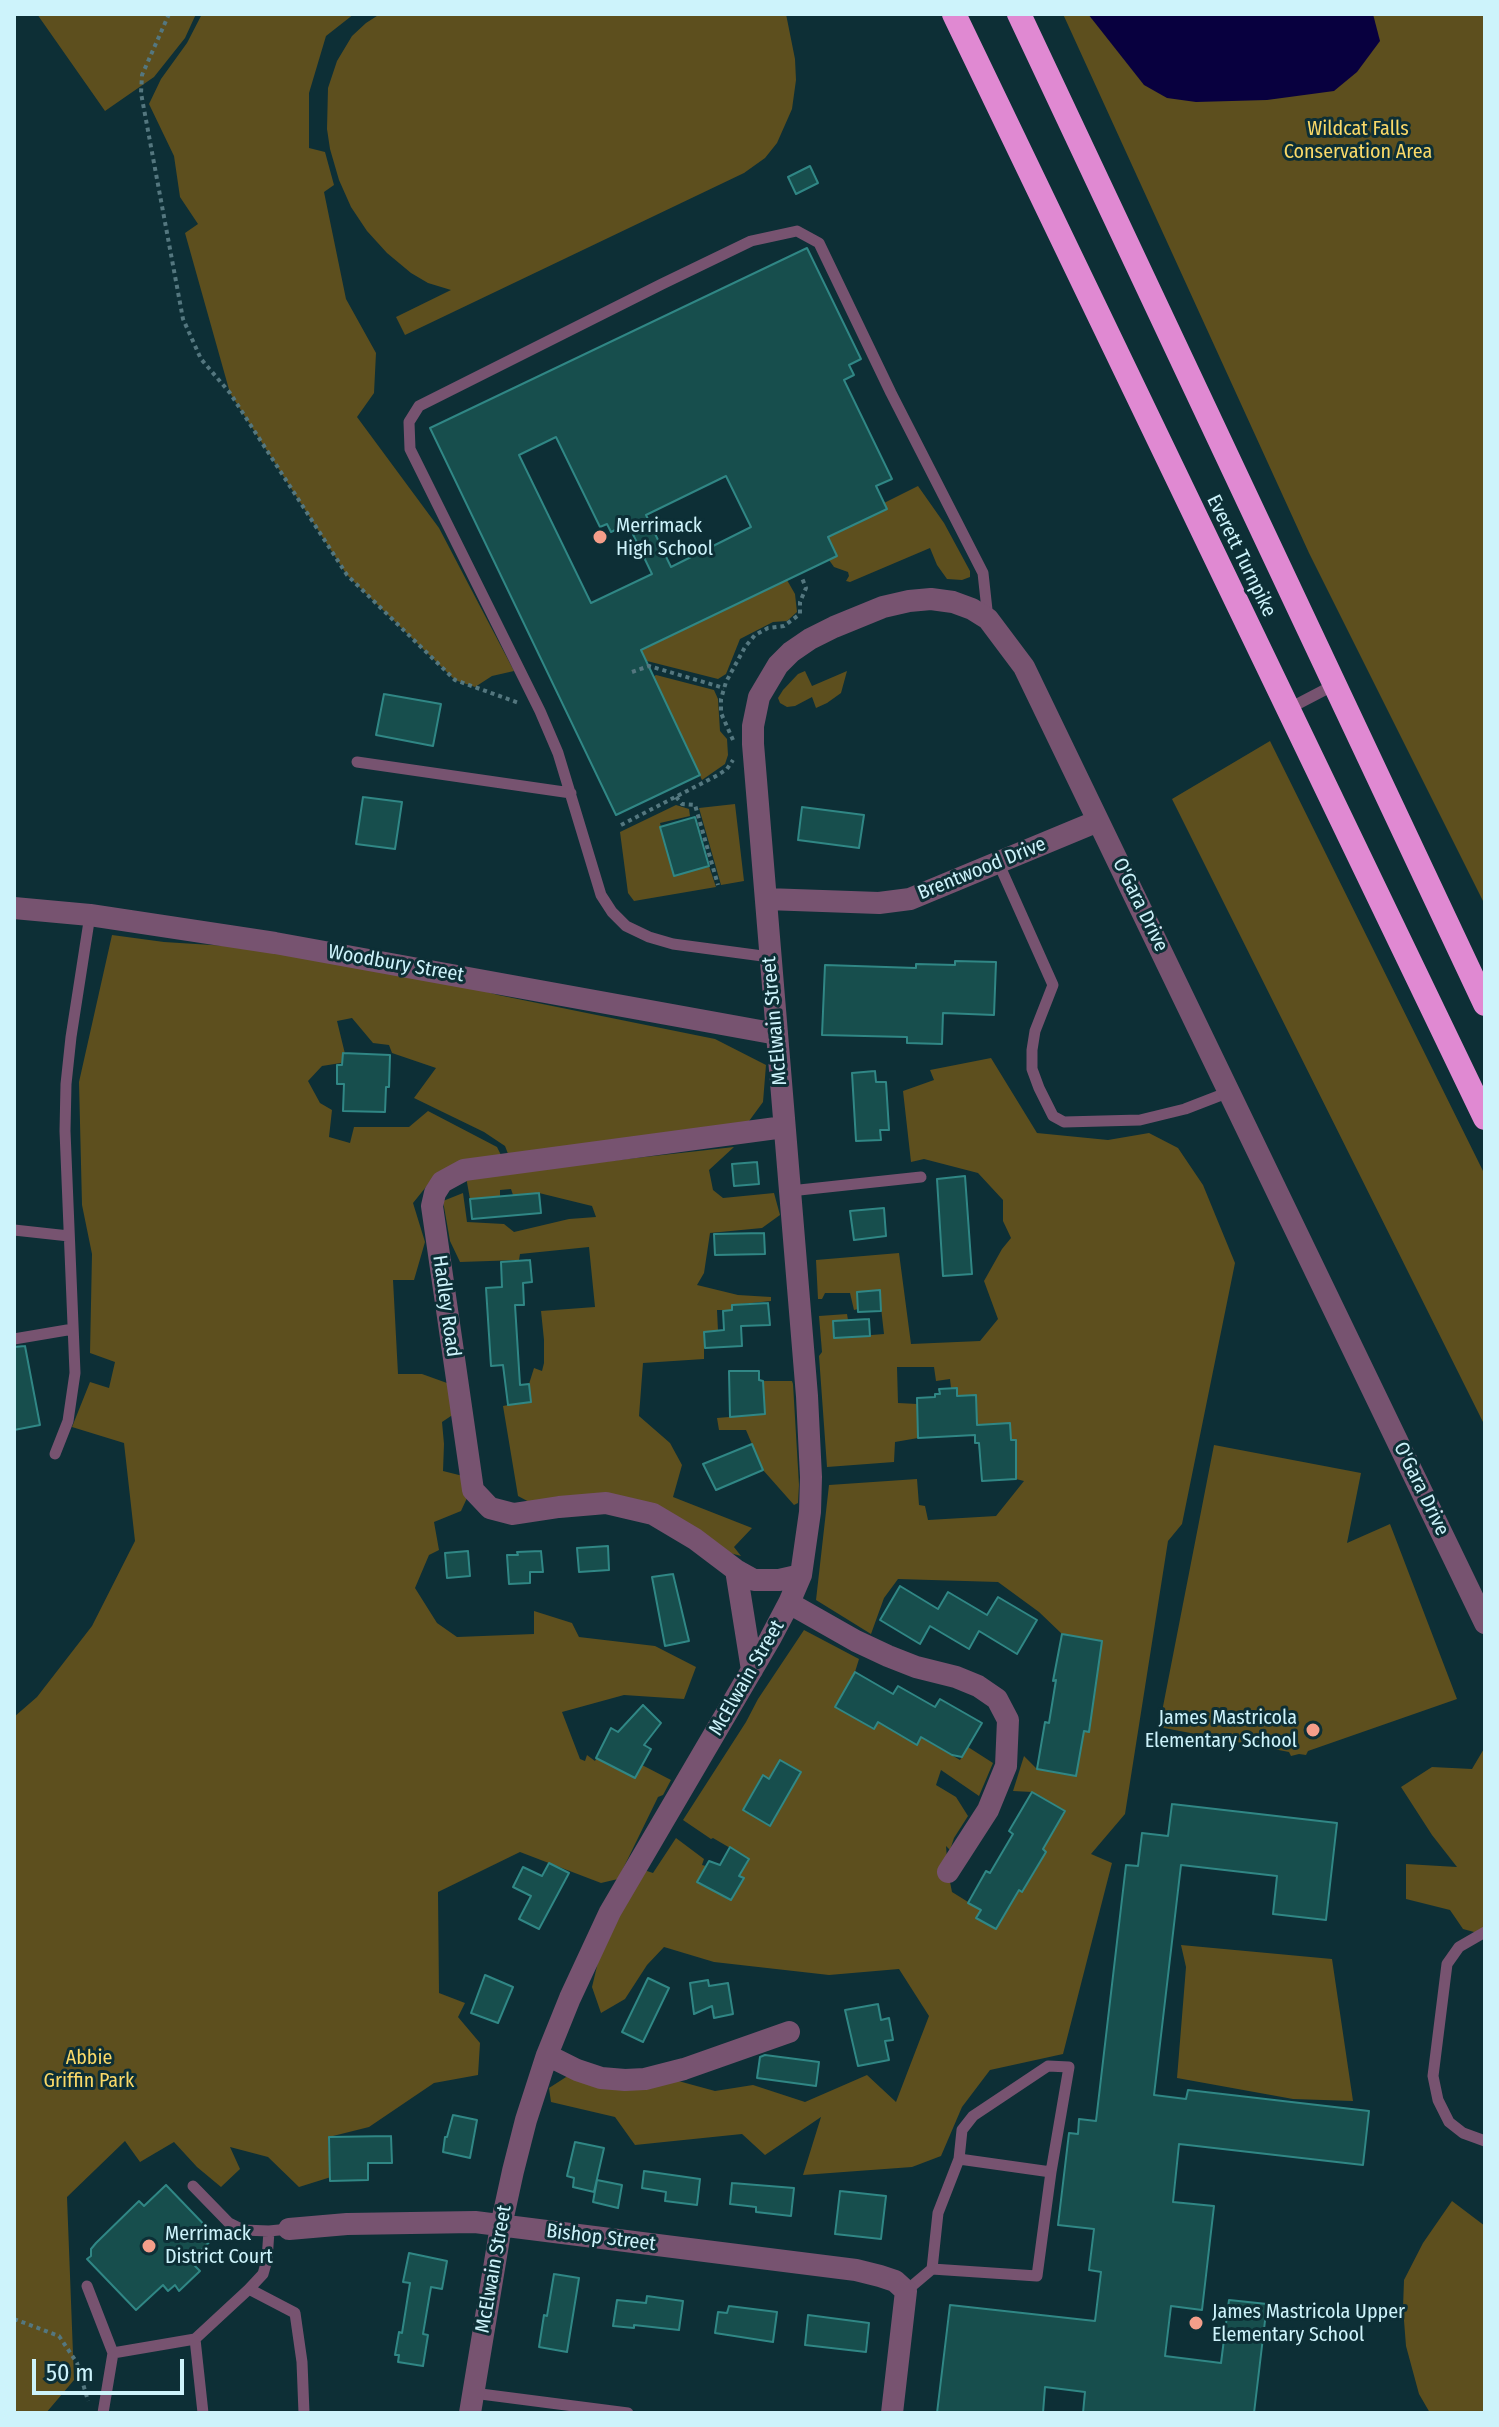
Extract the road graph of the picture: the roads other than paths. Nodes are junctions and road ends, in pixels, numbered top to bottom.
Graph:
1 (954, 14) edge
2 (1019, 14) edge
3 (988, 619) junction
4 (1335, 685) junction
5 (1288, 709) junction
6 (357, 762) dead end
7 (571, 793) junction
8 (1098, 821) junction
9 (998, 862) junction
10 (766, 899) junction
11 (14, 908) edge
12 (90, 915) junction
13 (770, 957) junction
14 (1485, 1004) edge
15 (777, 1034) junction
16 (1229, 1092) junction
17 (1485, 1118) edge
18 (784, 1127) junction
19 (921, 1177) dead end
20 (790, 1191) junction
21 (14, 1230) edge
22 (69, 1236) junction
23 (73, 1329) junction
24 (14, 1339) edge
25 (55, 1454) dead end
26 (736, 1570) junction
27 (801, 1575) junction
28 (789, 1603) junction
29 (1485, 1623) edge
30 (752, 1670) junction
31 (948, 1872) dead end
32 (1485, 1932) edge
33 (789, 2032) dead end
34 (547, 2055) junction
35 (1485, 2141) edge
36 (959, 2159) junction
37 (1051, 2172) junction
38 (193, 2186) dead end
39 (501, 2226) junction
40 (279, 2230) junction
41 (932, 2269) junction
42 (87, 2286) dead end
43 (249, 2289) junction
44 (906, 2291) junction
45 (195, 2339) junction
46 (113, 2353) junction
47 (471, 2403) edge
48 (103, 2413) edge
49 (203, 2413) edge
50 (304, 2413) edge
51 (628, 2413) edge
52 (892, 2413) edge

1 - 5 highway, Everett Turnpike
2 - 4 highway, Everett Turnpike
3 - 7 lane
3 - 8 street, O'Gara Drive
3 - 10 street, O'Gara Drive
4 - 5 lane
4 - 14 highway, Everett Turnpike
5 - 17 highway, Everett Turnpike
6 - 7 lane
7 - 13 lane
8 - 9 street, Brentwood Drive
8 - 16 street, O'Gara Drive
9 - 10 street, Brentwood Drive
9 - 16 lane
10 - 13 street, McElwain Street
11 - 12 street, Woodbury Street
12 - 15 street, Woodbury Street
12 - 22 lane
13 - 15 street, McElwain Street
15 - 18 street, McElwain Street
16 - 29 street, O'Gara Drive
18 - 20 street, McElwain Street
18 - 26 street, Hadley Road
19 - 20 lane
20 - 27 street, McElwain Street
21 - 22 lane
22 - 23 lane
23 - 24 lane
23 - 25 lane
26 - 27 street, Hadley Road
26 - 30 street
27 - 28 street, McElwain Street
28 - 30 street, McElwain Street
28 - 31 street
30 - 34 street, McElwain Street
32 - 35 lane
33 - 34 street
34 - 39 street, McElwain Street
36 - 37 lane
36 - 37 lane
36 - 41 lane
37 - 41 lane
38 - 40 lane
39 - 40 street, Bishop Street
39 - 44 street, Bishop Street
39 - 47 street, McElwain Street
40 - 43 lane
41 - 44 lane
42 - 46 lane
43 - 45 lane
43 - 50 lane
44 - 52 street
45 - 46 lane
45 - 49 lane
46 - 48 lane
47 - 51 lane

